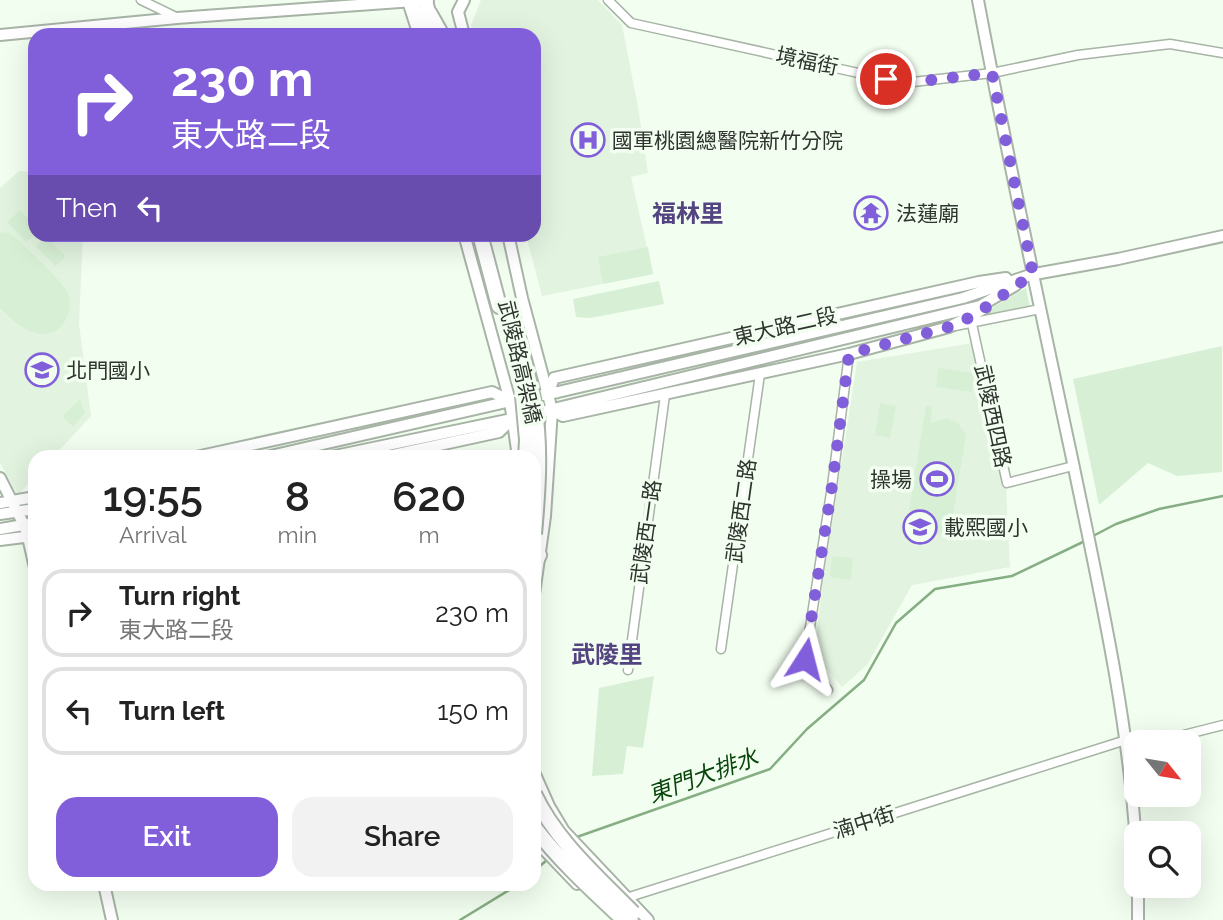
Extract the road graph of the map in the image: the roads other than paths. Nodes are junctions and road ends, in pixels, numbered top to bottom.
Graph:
1 (141, 0) edge
2 (410, 0) edge
3 (426, 0) edge
4 (464, 0) edge
5 (608, 0) edge
6 (978, 0) edge
7 (177, 18) junction
8 (73, 28) edge
9 (414, 28) edge
10 (419, 28) edge
11 (432, 28) edge
12 (440, 28) edge
13 (462, 28) edge
14 (28, 32) edge
15 (0, 35) edge
16 (1223, 53) edge
17 (992, 73) junction
18 (1223, 236) edge
19 (466, 242) edge
20 (483, 242) edge
21 (490, 242) edge
22 (510, 242) edge
23 (1033, 274) junction
24 (503, 305) junction
25 (1040, 309) junction
26 (972, 324) junction
27 (949, 327) junction
28 (849, 354) junction
29 (760, 374) junction
30 (548, 394) junction
31 (665, 395) junction
32 (510, 401) junction
33 (552, 410) junction
34 (512, 419) junction
35 (227, 450) edge
36 (296, 450) edge
37 (364, 450) edge
38 (416, 450) edge
39 (517, 450) edge
40 (526, 450) edge
41 (538, 450) edge
42 (1073, 466) junction
43 (0, 478) edge
44 (28, 500) edge
45 (0, 503) edge
46 (15, 507) junction
47 (28, 508) edge
48 (0, 514) edge
49 (28, 523) edge
50 (28, 524) edge
51 (0, 528) edge
52 (541, 536) edge
53 (28, 537) edge
54 (0, 540) edge
55 (722, 649) dead end
56 (628, 670) dead end
57 (828, 690) dead end
58 (1223, 725) edge
59 (1129, 730) edge
60 (1201, 731) edge
61 (1124, 743) edge
62 (541, 787) edge
63 (541, 806) edge
64 (552, 811) junction
65 (541, 820) edge
66 (541, 823) edge
67 (541, 832) edge
68 (541, 836) edge
69 (541, 848) edge
70 (106, 891) edge
71 (627, 897) junction
72 (1138, 898) edge
73 (612, 912) edge
74 (630, 918) edge
75 (112, 920) edge
76 (648, 920) edge
77 (1138, 920) edge

1 - 7 street
2 - 3 street
2 - 7 street
2 - 9 street
2 - 10 highway
3 - 11 highway
3 - 12 street
4 - 13 street
5 - 17 street, 境福街
6 - 17 street
7 - 8 street
14 - 15 street
16 - 17 street, 境福街
17 - 23 street
18 - 23 street, 東大路二段
19 - 32 street
20 - 24 highway, 武陵路高架橋
21 - 24 highway, 武陵路高架橋
22 - 30 street
23 - 25 street
23 - 27 street, 東大路二段
23 - 30 street, 東大路二段
23 - 33 street, 東大路二段
24 - 40 highway, 武陵路高架橋, bridge
24 - 41 highway, 武陵路高架橋, bridge
25 - 26 street, 東大路二段
25 - 42 street
26 - 27 street, 東大路二段
26 - 42 street, 武陵西四路
27 - 28 street, 東大路二段
28 - 29 street, 東大路二段
28 - 57 street
29 - 31 street, 東大路二段
29 - 55 street, 武陵西二路
30 - 32 street, 東大路二段
30 - 33 street
31 - 33 street, 東大路二段
31 - 56 street, 武陵西一路
32 - 34 street
32 - 35 street, 東大路二段
32 - 36 street, 東大路二段
33 - 34 street, 東大路二段
33 - 52 street
34 - 37 street, 東大路二段
34 - 38 street, 東大路二段
34 - 39 street
42 - 59 street
43 - 46 street
44 - 46 street
45 - 46 street
46 - 47 street
46 - 48 street
46 - 49 street
50 - 51 street
53 - 54 street
58 - 60 street
61 - 71 street, 湳中街
62 - 64 street
63 - 74 highway, bridge
64 - 65 street
64 - 71 street
66 - 74 highway, bridge
67 - 73 street
68 - 74 highway, bridge
69 - 73 street
70 - 75 street
71 - 73 street, 湳中街
71 - 76 street
72 - 77 street

